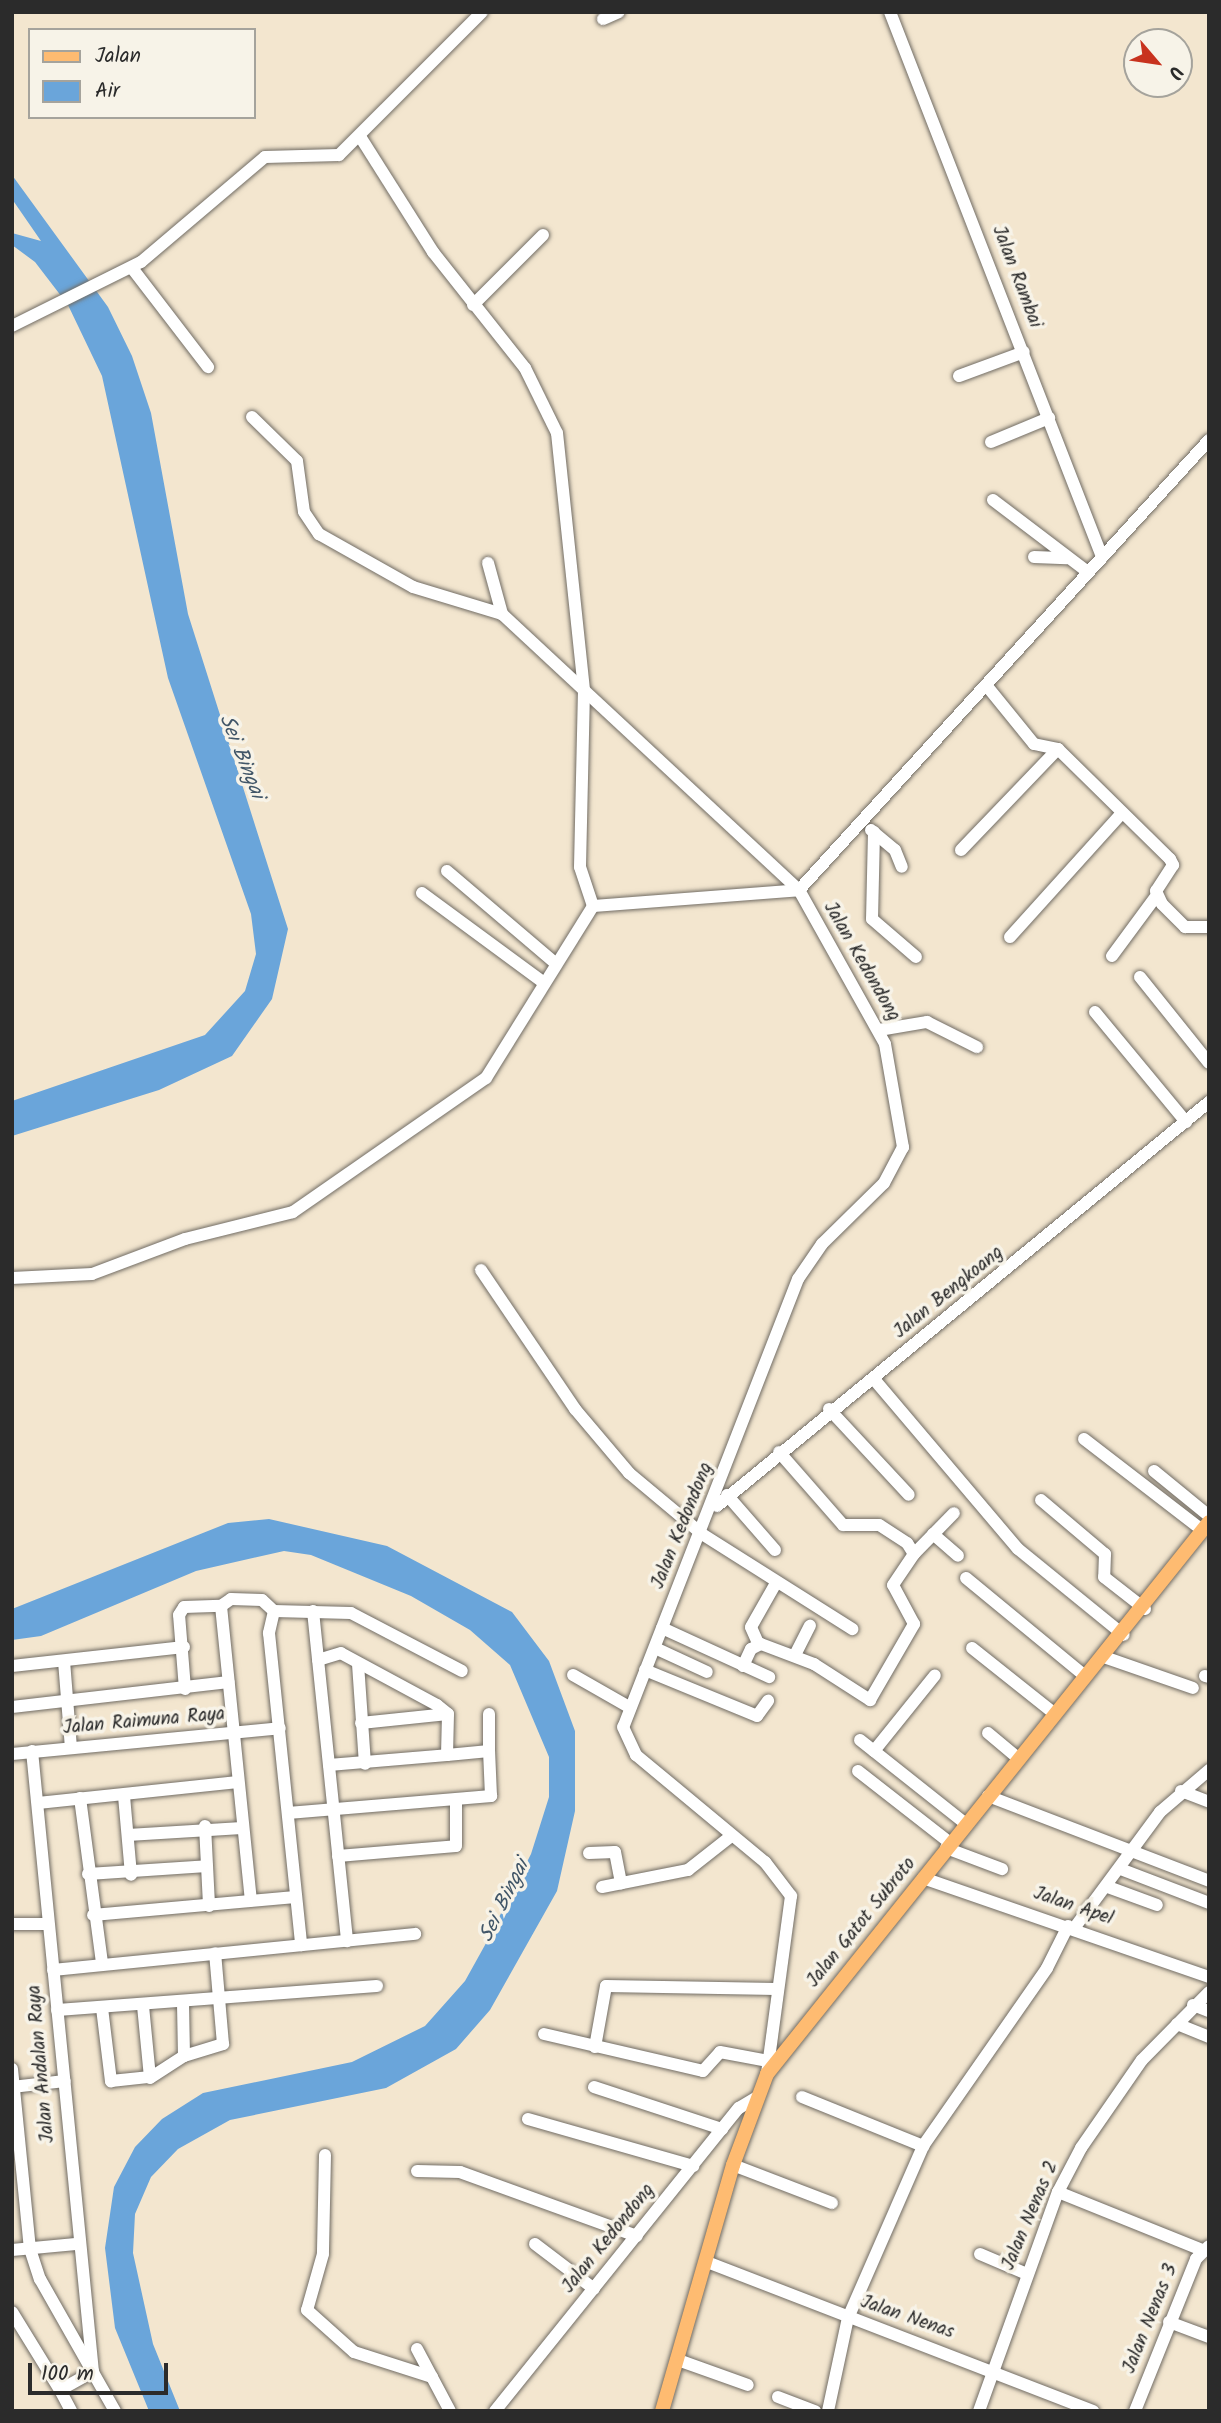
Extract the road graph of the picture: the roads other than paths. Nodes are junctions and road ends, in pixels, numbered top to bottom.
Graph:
1 (482, 12) edge
2 (620, 12) edge
3 (890, 12) edge
4 (604, 19) dead end
5 (361, 138) junction
6 (543, 235) dead end
7 (127, 270) junction
8 (473, 305) junction
9 (12, 326) edge
10 (1024, 352) junction
11 (208, 367) dead end
12 (959, 376) dead end
13 (252, 417) dead end
14 (1049, 418) junction
15 (1209, 440) edge
16 (991, 442) dead end
17 (993, 500) dead end
18 (1034, 556) dead end
19 (1102, 556) junction
20 (1067, 558) junction
21 (488, 563) dead end
22 (1088, 572) junction
23 (502, 614) junction
24 (986, 685) junction
25 (584, 690) junction
26 (1058, 749) junction
27 (1122, 813) junction
28 (859, 822) junction
29 (874, 832) junction
30 (961, 850) dead end
31 (902, 867) dead end
32 (447, 871) dead end
33 (799, 890) junction
34 (422, 893) dead end
35 (1157, 895) junction
36 (593, 906) junction
37 (1209, 927) edge
38 (1010, 937) dead end
39 (1112, 956) dead end
40 (916, 957) dead end
41 (555, 963) junction
42 (1140, 977) dead end
43 (544, 983) junction
44 (1095, 1012) dead end
45 (879, 1030) junction
46 (977, 1047) dead end
47 (1209, 1063) edge
48 (1209, 1102) edge
49 (1186, 1122) junction
50 (481, 1270) dead end
51 (12, 1278) edge
52 (873, 1378) junction
53 (829, 1409) junction
54 (1084, 1439) dead end
55 (779, 1452) junction
56 (1154, 1471) dead end
57 (727, 1495) junction
58 (909, 1495) dead end
59 (1041, 1500) dead end
60 (712, 1512) junction
61 (954, 1513) dead end
62 (1209, 1516) edge
63 (1205, 1526) edge
64 (702, 1534) junction
65 (933, 1534) junction
66 (775, 1550) dead end
67 (914, 1554) junction
68 (958, 1556) dead end
69 (966, 1578) dead end
70 (776, 1583) junction
71 (220, 1606) junction
72 (1145, 1609) junction
73 (274, 1611) junction
74 (313, 1611) junction
75 (810, 1626) dead end
76 (662, 1628) junction
77 (852, 1629) dead end
78 (1124, 1635) junction
79 (758, 1643) junction
80 (184, 1647) junction
81 (656, 1648) junction
82 (972, 1648) dead end
83 (795, 1656) junction
84 (1104, 1657) junction
85 (318, 1660) junction
86 (64, 1661) junction
87 (358, 1664) junction
88 (12, 1666) edge
89 (743, 1666) junction
90 (645, 1670) junction
91 (462, 1671) dead end
92 (707, 1672) dead end
93 (573, 1675) dead end
94 (936, 1675) dead end
95 (1084, 1676) junction
96 (769, 1677) dead end
97 (229, 1682) junction
98 (1193, 1688) dead end
99 (185, 1689) junction
100 (768, 1701) dead end
101 (68, 1702) junction
102 (12, 1707) edge
103 (629, 1707) junction
104 (448, 1714) junction
105 (489, 1714) dead end
106 (1055, 1714) junction
107 (361, 1723) junction
108 (280, 1728) junction
109 (235, 1732) junction
110 (988, 1733) dead end
111 (860, 1740) dead end
112 (71, 1748) junction
113 (32, 1751) junction
114 (489, 1751) junction
115 (874, 1751) junction
116 (12, 1754) edge
117 (447, 1755) junction
118 (1017, 1757) junction
119 (365, 1763) junction
120 (329, 1765) junction
121 (1209, 1770) edge
122 (859, 1771) dead end
123 (238, 1782) junction
124 (1181, 1791) junction
125 (124, 1796) junction
126 (988, 1796) junction
127 (80, 1798) junction
128 (456, 1801) junction
129 (1209, 1802) edge
130 (38, 1803) junction
131 (332, 1809) junction
132 (288, 1813) junction
133 (966, 1824) junction
134 (205, 1826) junction
135 (242, 1828) junction
136 (128, 1835) junction
137 (730, 1837) junction
138 (948, 1845) junction
139 (1136, 1852) junction
140 (589, 1853) dead end
141 (338, 1856) junction
142 (206, 1866) junction
143 (1002, 1869) dead end
144 (1123, 1870) junction
145 (88, 1874) junction
146 (131, 1875) junction
147 (923, 1878) junction
148 (1209, 1881) edge
149 (621, 1883) junction
150 (602, 1887) dead end
151 (1108, 1887) junction
152 (295, 1896) junction
153 (251, 1900) junction
154 (1209, 1903) edge
155 (1157, 1905) dead end
156 (209, 1906) junction
157 (93, 1915) junction
158 (12, 1924) edge
159 (47, 1924) junction
160 (1071, 1926) junction
161 (415, 1934) dead end
162 (347, 1941) junction
163 (301, 1945) junction
164 (215, 1953) junction
165 (102, 1962) junction
166 (53, 1970) junction
167 (1209, 1977) edge
168 (377, 1986) dead end
169 (776, 1989) junction
170 (1209, 1992) edge
171 (223, 1998) junction
172 (183, 2003) junction
173 (1193, 2005) junction
174 (143, 2006) junction
175 (102, 2008) junction
176 (57, 2010) junction
177 (1209, 2011) edge
178 (1177, 2024) junction
179 (544, 2034) dead end
180 (1209, 2037) edge
181 (595, 2047) junction
182 (184, 2056) junction
183 (767, 2067) junction
184 (12, 2069) edge
185 (148, 2077) junction
186 (65, 2081) junction
187 (13, 2087) edge
188 (594, 2087) dead end
189 (757, 2097) junction
190 (802, 2097) dead end
191 (528, 2119) dead end
192 (722, 2129) junction
193 (923, 2146) junction
194 (325, 2155) dead end
195 (733, 2165) junction
196 (692, 2166) junction
197 (417, 2171) dead end
198 (1058, 2192) junction
199 (832, 2203) dead end
200 (637, 2236) junction
201 (76, 2244) junction
202 (535, 2244) dead end
203 (1206, 2248) edge
204 (30, 2249) junction
205 (12, 2250) edge
206 (980, 2253) dead end
207 (707, 2262) junction
208 (1027, 2274) junction
209 (594, 2289) junction
210 (12, 2312) edge
211 (848, 2318) junction
212 (1169, 2322) junction
213 (1209, 2337) edge
214 (417, 2350) dead end
215 (678, 2360) junction
216 (991, 2368) junction
217 (93, 2372) junction
218 (432, 2377) junction
219 (748, 2385) dead end
220 (60, 2390) junction
221 (778, 2397) dead end
222 (71, 2411) edge
223 (115, 2411) edge
224 (450, 2411) edge
225 (495, 2411) edge
226 (662, 2411) edge
227 (815, 2411) edge
228 (828, 2411) edge
229 (979, 2411) edge
230 (1093, 2411) edge
231 (1135, 2411) edge

1 - 5 street
2 - 4 street
3 - 10 street, Jalan Rambai
5 - 7 street
5 - 8 street
6 - 8 street
7 - 9 street
7 - 11 street
8 - 25 street
10 - 12 street
10 - 14 street, Jalan Rambai
13 - 23 street, Jalan Kedondong
14 - 16 street
14 - 19 street, Jalan Rambai
15 - 19 street
17 - 20 street
18 - 20 street
19 - 22 street
20 - 22 street
21 - 23 street
22 - 24 street
23 - 25 street, Jalan Kedondong
24 - 26 street
24 - 28 street
25 - 33 street, Jalan Kedondong
25 - 36 street
26 - 27 street
26 - 30 street
27 - 35 street
27 - 38 street
28 - 29 street
28 - 33 street
29 - 31 street
29 - 40 street
32 - 41 street
33 - 36 street
33 - 45 street, Jalan Kedondong
34 - 43 street
35 - 37 street
35 - 39 street
36 - 41 street
41 - 43 street
42 - 47 street
43 - 51 street
44 - 49 street
45 - 46 street
45 - 60 street, Jalan Kedondong
48 - 49 street, Jalan Bengkoang
49 - 52 street, Jalan Bengkoang
50 - 64 street
52 - 53 street, Jalan Bengkoang
52 - 78 street
53 - 55 street, Jalan Bengkoang
53 - 58 street
54 - 63 street
55 - 57 street, Jalan Bengkoang
55 - 67 street
56 - 62 street
57 - 60 street, Jalan Bengkoang
57 - 66 street
59 - 72 street
60 - 64 street, Jalan Kedondong
61 - 65 street
63 - 72 main road, Jalan Gatot Subroto
64 - 70 street
64 - 76 street, Jalan Kedondong
65 - 67 street
65 - 68 street
67 - 83 street
69 - 95 street
70 - 77 street
70 - 79 street
71 - 73 street
71 - 80 street
71 - 97 street
72 - 78 main road, Jalan Gatot Subroto
73 - 74 street
73 - 108 street
74 - 85 street
74 - 91 street
75 - 83 street
76 - 81 street, Jalan Kedondong
76 - 89 street
78 - 84 main road, Jalan Gatot Subroto
79 - 83 street
79 - 89 street
80 - 86 street
80 - 99 street
81 - 90 street, Jalan Kedondong
81 - 92 street
82 - 106 street
84 - 95 main road, Jalan Gatot Subroto
84 - 98 street
85 - 87 street
85 - 120 street
86 - 88 street
86 - 101 street
87 - 104 street
87 - 107 street
89 - 96 street
90 - 100 street
90 - 103 street, Jalan Kedondong
93 - 103 street
94 - 115 street
95 - 106 main road, Jalan Gatot Subroto
97 - 99 street
97 - 109 street
99 - 101 street
101 - 102 street
101 - 112 street
103 - 137 street, Jalan Kedondong
104 - 107 street
104 - 117 street
105 - 114 street
106 - 118 main road, Jalan Gatot Subroto
107 - 119 street
108 - 109 street, Jalan Raimuna Raya
108 - 132 street
109 - 112 street, Jalan Raimuna Raya
109 - 123 street
110 - 118 street
111 - 115 street
112 - 113 street, Jalan Raimuna Raya
113 - 116 street, Jalan Raimuna Raya
113 - 130 street, Jalan Andalan Raya
114 - 117 street
114 - 128 street
115 - 133 street
117 - 119 street
118 - 126 main road, Jalan Gatot Subroto
119 - 120 street
120 - 131 street
121 - 124 street
122 - 138 street
123 - 125 street
123 - 135 street
124 - 129 street
124 - 139 street
125 - 127 street
125 - 136 street
126 - 133 main road, Jalan Gatot Subroto
126 - 139 street
127 - 130 street
127 - 145 street
128 - 131 street
128 - 141 street
130 - 159 street, Jalan Andalan Raya
131 - 132 street
131 - 141 street
132 - 152 street
133 - 138 main road, Jalan Gatot Subroto
134 - 135 street
134 - 136 street
134 - 142 street
135 - 153 street
136 - 146 street
137 - 149 street
137 - 169 street, Jalan Kedondong
138 - 143 street
138 - 147 main road, Jalan Gatot Subroto
139 - 144 street
139 - 148 street
140 - 149 street
141 - 162 street
142 - 146 street
142 - 156 street
144 - 151 street
144 - 154 street
145 - 146 street
145 - 157 street
147 - 160 street, Jalan Apel
147 - 183 main road, Jalan Gatot Subroto
149 - 150 street
151 - 155 street
151 - 160 street
152 - 153 street
152 - 163 street
153 - 156 street
156 - 157 street
157 - 165 street
158 - 159 street
159 - 166 street, Jalan Andalan Raya
160 - 167 street, Jalan Apel
160 - 193 street
161 - 162 street
162 - 163 street
163 - 164 street
164 - 165 street
164 - 171 street
165 - 166 street
166 - 176 street, Jalan Andalan Raya
168 - 171 street
169 - 181 street
169 - 183 street, Jalan Kedondong
170 - 173 street, Jalan Nenas 2
171 - 172 street
171 - 182 street
172 - 174 street
172 - 182 street
173 - 177 street
173 - 178 street, Jalan Nenas 2
174 - 175 street
174 - 185 street
175 - 176 street
175 - 185 street
176 - 186 street, Jalan Andalan Raya
178 - 180 street
178 - 198 street, Jalan Nenas 2
179 - 181 street
181 - 183 street
182 - 185 street
183 - 189 main road, Jalan Gatot Subroto
184 - 187 street
186 - 187 street
186 - 201 street, Jalan Andalan Raya
187 - 204 street
188 - 192 street
189 - 192 street, Jalan Kedondong
189 - 195 main road, Jalan Gatot Subroto
190 - 193 street
191 - 196 street
192 - 196 street, Jalan Kedondong
193 - 211 street
194 - 218 street
195 - 199 street
195 - 207 main road, Jalan Gatot Subroto
196 - 200 street, Jalan Kedondong
197 - 200 street
198 - 203 street
198 - 208 street, Jalan Nenas 2
200 - 209 street, Jalan Kedondong
201 - 204 street
201 - 217 street, Jalan Andalan Raya
202 - 209 street
203 - 212 street, Jalan Nenas 3
204 - 205 street
204 - 217 street
206 - 208 street
207 - 211 street, Jalan Nenas
207 - 215 main road, Jalan Gatot Subroto
208 - 216 street, Jalan Nenas 2
209 - 225 street, Jalan Kedondong
210 - 220 street
211 - 216 street, Jalan Nenas
211 - 228 street
212 - 213 street
212 - 231 street, Jalan Nenas 3
214 - 218 street
215 - 219 street
215 - 226 main road, Jalan Gatot Subroto
216 - 229 street, Jalan Nenas 2
216 - 230 street, Jalan Nenas
217 - 220 street
217 - 223 street
218 - 224 street
220 - 222 street
221 - 227 street

